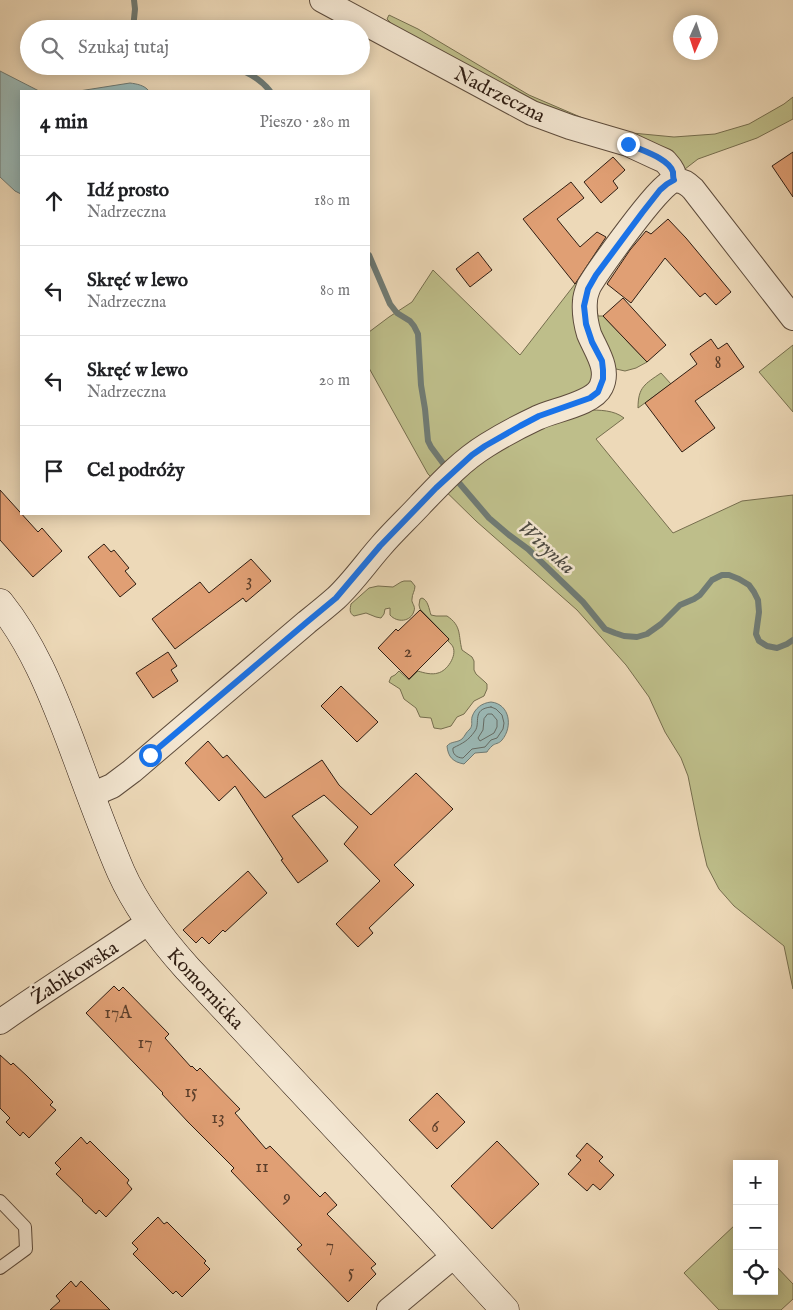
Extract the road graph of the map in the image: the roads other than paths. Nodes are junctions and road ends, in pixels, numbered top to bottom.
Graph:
1 (322, 0) edge
2 (360, 20) edge
3 (370, 26) edge
4 (674, 180) junction
5 (793, 318) edge
6 (0, 603) edge
7 (91, 795) junction
8 (149, 922) junction
9 (0, 1022) edge
10 (0, 1201) edge
11 (455, 1255) junction
12 (0, 1268) edge
13 (389, 1310) edge
14 (505, 1310) edge

1 - 2 street, Nadrzeczna
3 - 4 street, Nadrzeczna
4 - 5 street, Nadrzeczna
4 - 7 street
6 - 7 street, Komornicka
7 - 8 street, Komornicka
8 - 9 street, Żabikowska
8 - 11 street, Komornicka
10 - 12 lane
11 - 13 street
11 - 14 street, Komornicka

